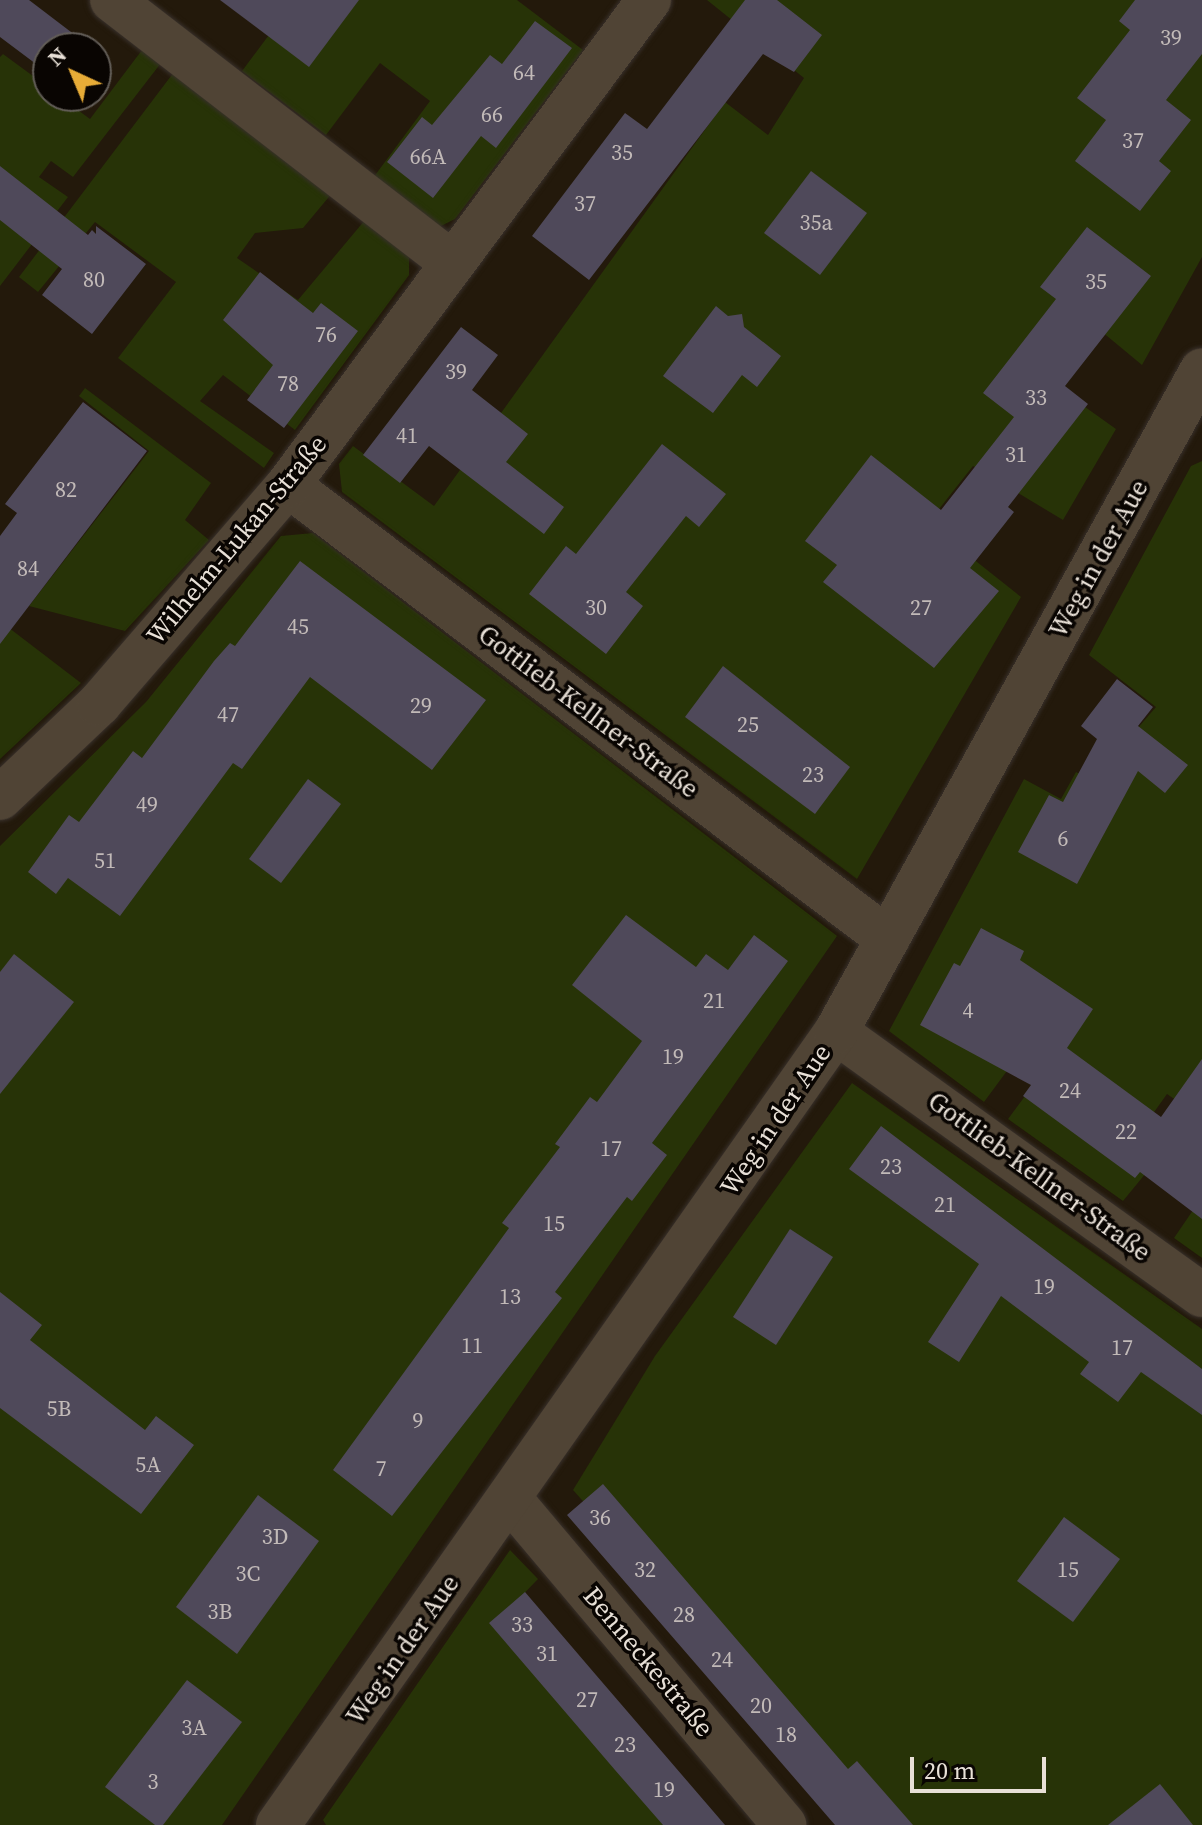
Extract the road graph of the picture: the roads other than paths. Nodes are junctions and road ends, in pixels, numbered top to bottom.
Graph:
1 (112, 0) edge
2 (649, 0) edge
3 (452, 263) junction
4 (1202, 370) edge
5 (1192, 416) edge
6 (288, 485) junction
7 (0, 798) edge
8 (888, 939) junction
9 (836, 1032) junction
10 (1202, 1295) edge
11 (510, 1499) junction
12 (278, 1825) edge
13 (785, 1825) edge

1 - 3 street
2 - 3 street, Wilhelm-Lukan-Straße
3 - 6 street, Wilhelm-Lukan-Straße
4 - 5 street, Weg in der Aue
5 - 8 street, Weg in der Aue
6 - 7 street, Wilhelm-Lukan-Straße
6 - 8 street, Gottlieb-Kellner-Straße
8 - 9 street, Weg in der Aue
9 - 10 street, Gottlieb-Kellner-Straße
9 - 11 street, Weg in der Aue
11 - 12 street, Weg in der Aue
11 - 13 street, Benneckestraße

